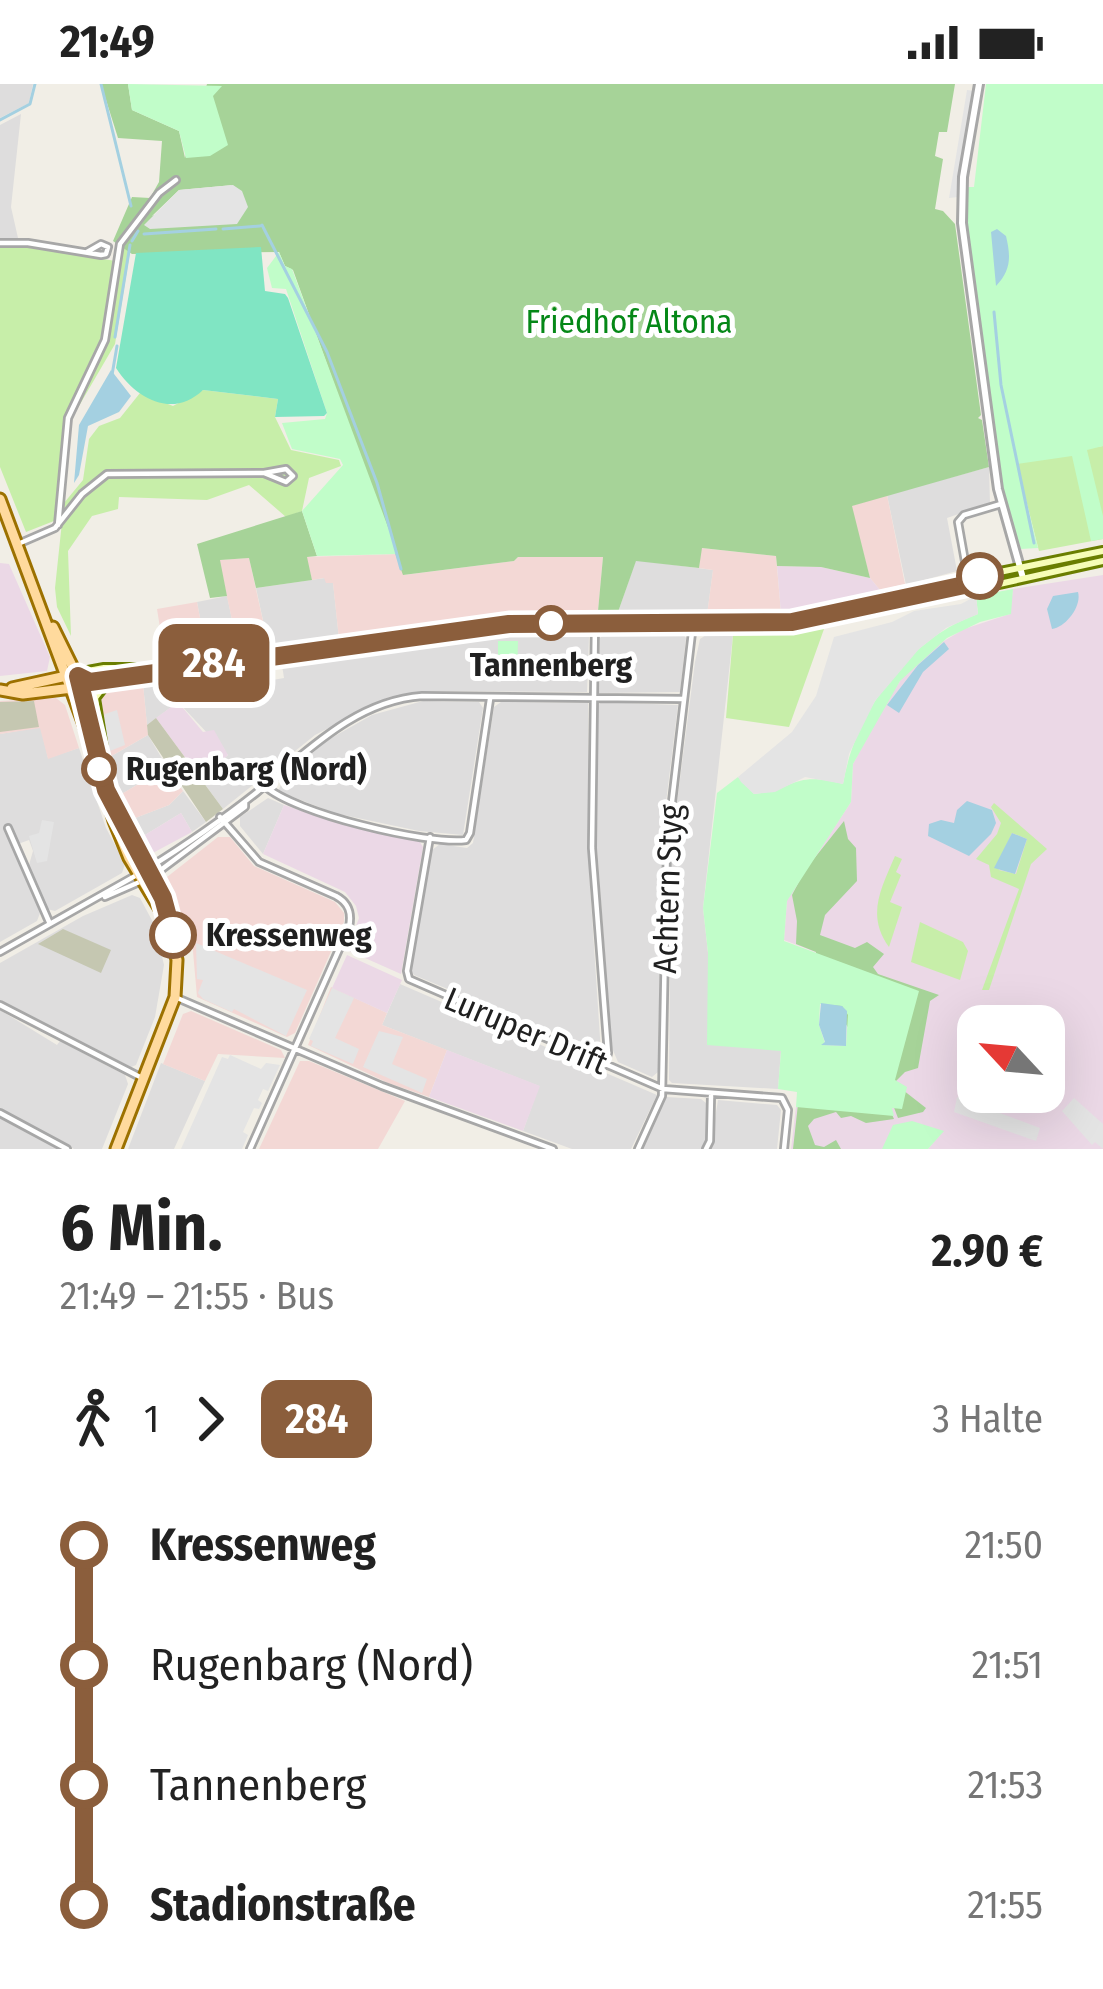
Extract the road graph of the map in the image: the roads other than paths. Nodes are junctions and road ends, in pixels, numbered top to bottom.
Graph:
1 (979, 84) edge
2 (176, 180) dead end
3 (0, 243) edge
4 (118, 251) junction
5 (264, 473) dead end
6 (0, 499) edge
7 (1001, 504) junction
8 (58, 525) junction
9 (18, 544) junction
10 (1103, 556) edge
11 (1020, 568) junction
12 (1023, 578) junction
13 (969, 584) junction
14 (596, 623) junction
15 (693, 624) junction
16 (174, 669) junction
17 (112, 678) junction
18 (74, 681) junction
19 (0, 690) edge
20 (490, 697) junction
21 (594, 697) junction
22 (684, 698) junction
23 (99, 768) junction
24 (265, 786) junction
25 (223, 820) junction
26 (8, 828) dead end
27 (430, 837) junction
28 (145, 875) junction
29 (50, 924) junction
30 (0, 952) edge
31 (175, 997) junction
32 (0, 1005) edge
33 (295, 1049) junction
34 (605, 1064) junction
35 (142, 1078) junction
36 (663, 1089) junction
37 (711, 1093) junction
38 (0, 1114) edge
39 (67, 1149) edge
40 (116, 1149) edge
41 (250, 1149) edge
42 (553, 1149) edge
43 (638, 1149) edge
44 (706, 1149) edge
45 (784, 1149) edge

1 - 7 street
2 - 4 street
3 - 4 street
4 - 8 street
5 - 8 street
6 - 9 main road
7 - 11 street
7 - 13 street
8 - 9 street
9 - 18 main road
10 - 11 main road
10 - 12 main road
11 - 12 street
11 - 13 main road
12 - 13 main road
13 - 15 main road
14 - 15 main road
14 - 16 main road
14 - 21 street
15 - 22 street, Achtern Styg
16 - 17 main road
16 - 18 main road
17 - 18 main road
17 - 23 main road
18 - 19 main road
18 - 23 main road
20 - 21 street
20 - 24 street
20 - 27 street
21 - 22 street
21 - 34 street
22 - 36 street, Achtern Styg
23 - 28 main road
24 - 25 street
24 - 27 street
25 - 28 street
25 - 33 street
26 - 29 street
27 - 34 street, Luruper Drift
28 - 29 street
28 - 31 main road
29 - 30 street
31 - 33 street
31 - 35 main road
32 - 35 street
33 - 41 street
33 - 42 street
34 - 36 street, Luruper Drift
35 - 40 main road
36 - 37 street, Luruper Drift
36 - 43 street, Achtern Styg
37 - 44 street
37 - 45 street, Luruper Drift
38 - 39 street

